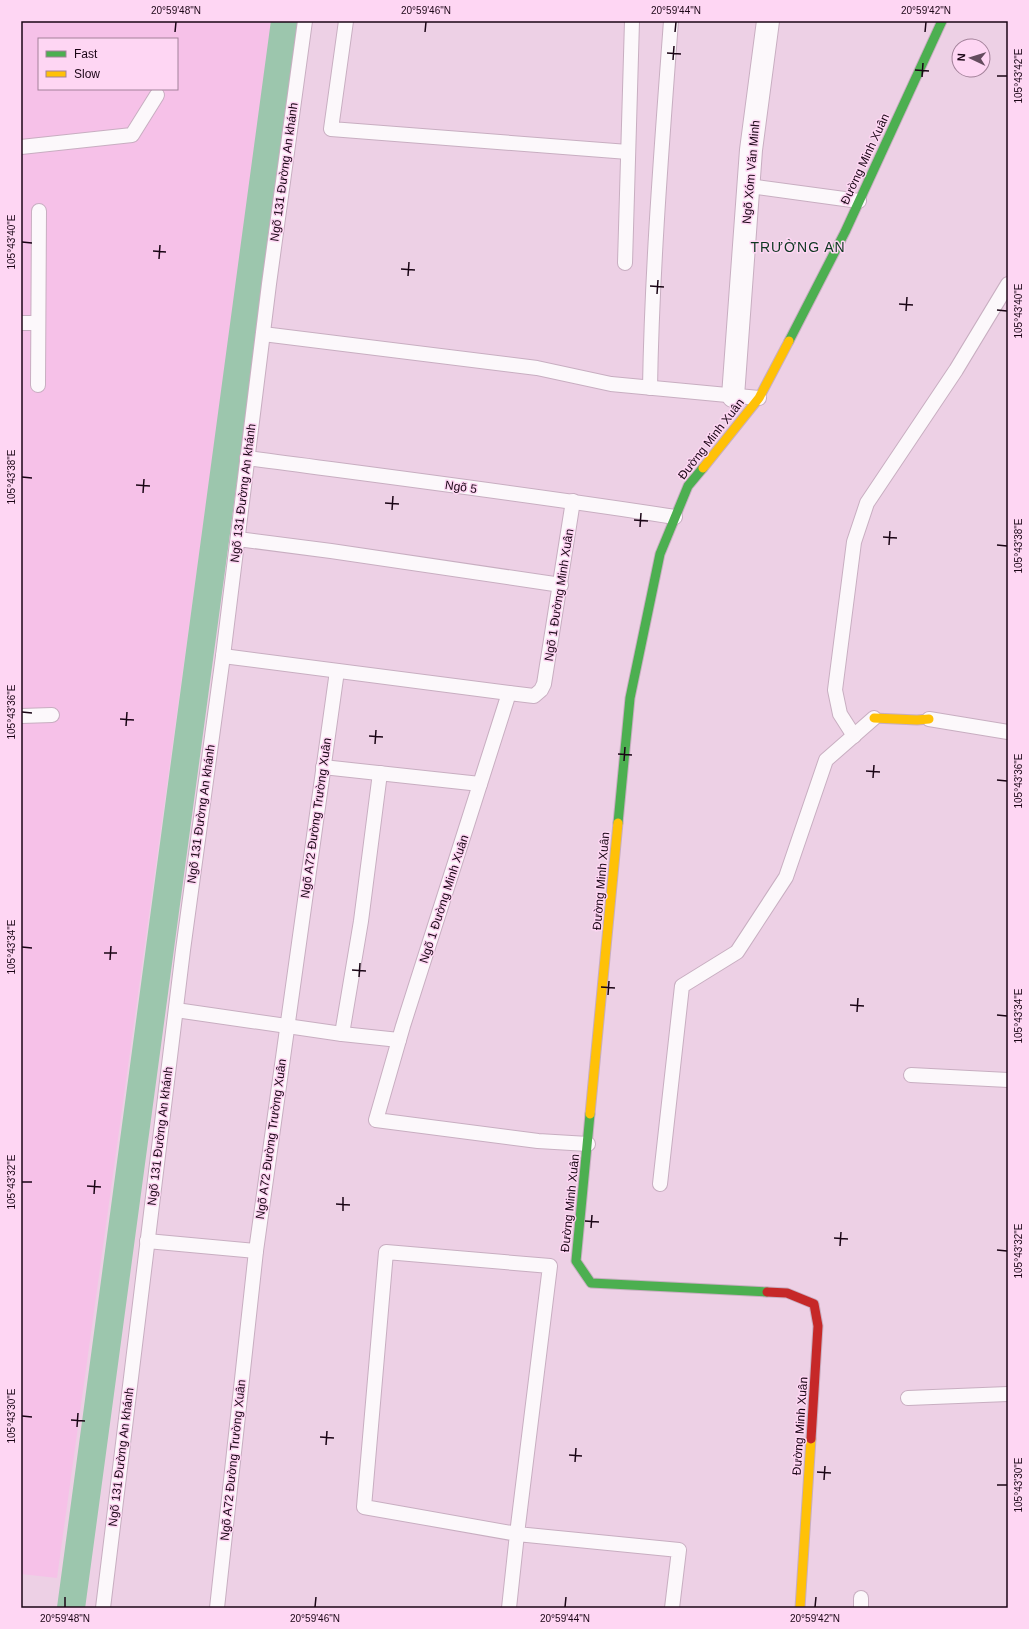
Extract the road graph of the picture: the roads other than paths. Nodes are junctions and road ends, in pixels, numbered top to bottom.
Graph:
1 (305, 21) edge
2 (346, 21) edge
3 (632, 21) edge
4 (671, 21) edge
5 (768, 21) edge
6 (942, 21) edge
7 (157, 95) dead end
8 (21, 147) edge
9 (628, 152) junction
10 (749, 186) junction
11 (859, 201) junction
12 (39, 211) dead end
13 (625, 263) dead end
14 (1008, 284) edge
15 (21, 323) edge
16 (38, 323) junction
17 (263, 334) junction
18 (38, 385) dead end
19 (650, 388) junction
20 (733, 396) junction
21 (760, 398) junction
22 (247, 458) junction
23 (573, 501) junction
24 (675, 517) junction
25 (238, 539) junction
26 (560, 586) junction
27 (223, 656) junction
28 (337, 671) junction
29 (509, 693) junction
30 (52, 715) dead end
31 (21, 716) edge
32 (874, 718) joint
33 (923, 720) joint
34 (1008, 732) edge
35 (854, 736) junction
36 (323, 767) junction
37 (380, 773) junction
38 (480, 784) junction
39 (176, 1010) junction
40 (287, 1025) junction
41 (342, 1034) junction
42 (399, 1040) junction
43 (911, 1075) dead end
44 (1008, 1080) edge
45 (588, 1144) junction
46 (660, 1184) dead end
47 (147, 1241) junction
48 (256, 1251) junction
49 (1008, 1394) edge
50 (908, 1398) dead end
51 (517, 1534) junction
52 (103, 1608) edge
53 (217, 1608) edge
54 (509, 1608) edge
55 (672, 1608) edge
56 (800, 1608) edge

1 - 17 lane, Ngõ 131 Đường An khánh
2 - 9 lane
3 - 9 lane
4 - 19 lane
5 - 10 street, Ngõ Xóm Văn Minh
6 - 11 street, Đường Minh Xuân
7 - 8 lane
9 - 13 lane
10 - 11 lane
10 - 20 street, Ngõ Xóm Văn Minh
11 - 21 street, Đường Minh Xuân
12 - 16 lane
14 - 35 lane
15 - 16 lane
16 - 18 lane
17 - 19 lane
17 - 22 lane, Ngõ 131 Đường An khánh
19 - 20 lane
20 - 21 lane
21 - 24 street, Đường Minh Xuân
22 - 23 lane, Ngõ 5
22 - 25 lane, Ngõ 131 Đường An khánh
23 - 24 lane, Ngõ 5
23 - 26 lane, Ngõ 1 Đường Minh Xuân
24 - 45 street, Đường Minh Xuân
25 - 26 lane
25 - 27 lane, Ngõ 131 Đường An khánh
26 - 29 lane, Ngõ 1 Đường Minh Xuân
27 - 28 lane
27 - 39 lane, Ngõ 131 Đường An khánh
28 - 29 lane
28 - 36 lane, Ngõ A72 Đường Trường Xuân
29 - 38 lane, Ngõ 1 Đường Minh Xuân
30 - 31 lane
32 - 33 street
32 - 35 lane
33 - 34 lane
35 - 46 lane
36 - 37 lane
36 - 40 lane, Ngõ A72 Đường Trường Xuân
37 - 38 lane
37 - 41 lane
38 - 42 lane, Ngõ 1 Đường Minh Xuân
39 - 40 lane
39 - 47 lane, Ngõ 131 Đường An khánh
40 - 41 lane
40 - 48 lane, Ngõ A72 Đường Trường Xuân
41 - 42 lane
42 - 45 lane, Ngõ 1 Đường Minh Xuân
43 - 44 lane
45 - 56 street, Đường Minh Xuân
47 - 48 lane
47 - 52 lane, Ngõ 131 Đường An khánh
48 - 53 lane, Ngõ A72 Đường Trường Xuân
49 - 50 lane
51 - 51 lane
51 - 54 lane
51 - 55 lane

